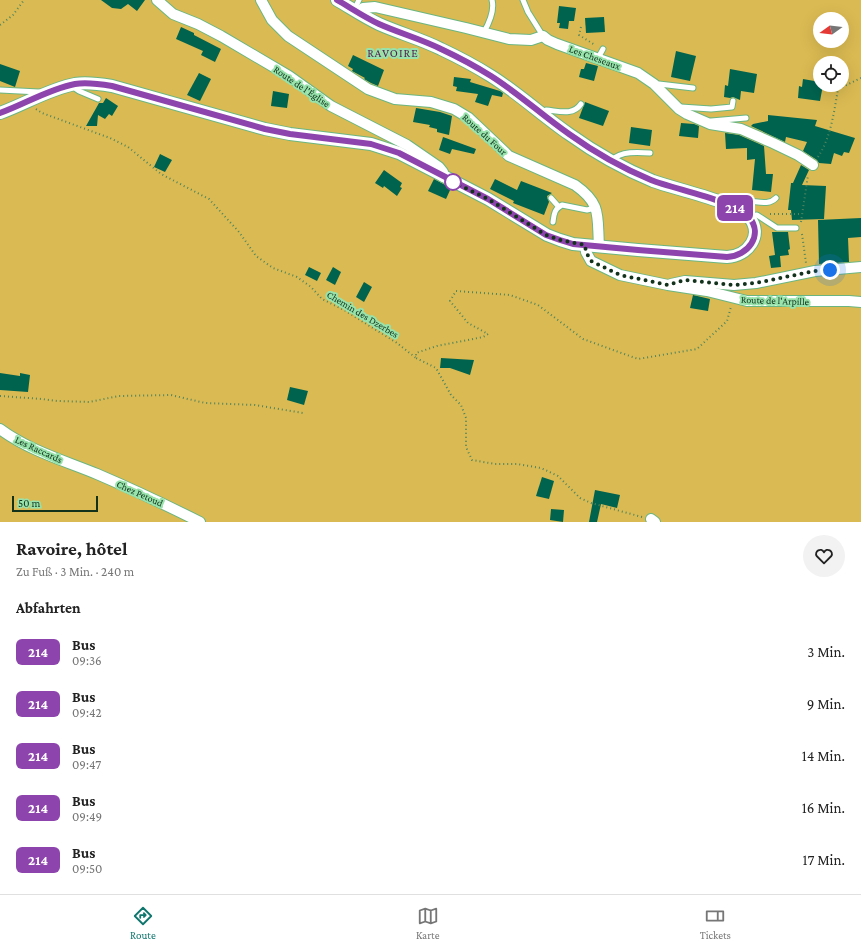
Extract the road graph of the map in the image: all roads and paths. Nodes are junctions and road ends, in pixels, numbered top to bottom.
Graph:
1 (24, 0) edge
2 (157, 0) edge
3 (261, 0) edge
4 (337, 0) edge
5 (492, 0) edge
6 (523, 0) edge
7 (357, 7) edge
8 (0, 25) edge
9 (581, 27) dead end
10 (484, 32) junction
11 (543, 36) junction
12 (603, 49) dead end
13 (596, 57) junction
14 (74, 84) junction
15 (656, 87) junction
16 (693, 88) dead end
17 (0, 90) edge
18 (44, 95) junction
19 (98, 99) dead end
20 (733, 101) dead end
21 (29, 102) junction
22 (581, 104) dead end
23 (678, 109) junction
24 (0, 113) edge
25 (542, 114) junction
26 (746, 118) dead end
27 (710, 124) junction
28 (650, 153) dead end
29 (612, 160) junction
30 (813, 165) dead end
31 (443, 177) junction
32 (551, 198) dead end
33 (776, 198) dead end
34 (559, 207) junction
35 (596, 208) junction
36 (735, 208) junction
37 (802, 214) dead end
38 (754, 216) junction
39 (552, 222) dead end
40 (796, 228) dead end
41 (585, 245) junction
42 (599, 246) junction
43 (861, 267) edge
44 (668, 285) junction
45 (734, 299) junction
46 (861, 302) edge
47 (416, 358) junction
48 (0, 396) edge
49 (303, 413) dead end
50 (0, 429) edge
51 (79, 467) joint
52 (653, 521) edge
53 (200, 522) edge

1 - 8 path
2 - 31 street, Route de l'Église
3 - 35 street, Route du Four
4 - 7 street
5 - 10 lane
6 - 11 lane
7 - 10 street
7 - 25 street
9 - 13 path
10 - 11 street
11 - 13 street, Les Cheseaux
12 - 13 lane
13 - 15 street, Les Cheseaux
14 - 18 street
14 - 19 lane
14 - 31 street
15 - 16 lane
15 - 23 street, Les Cheseaux
17 - 18 lane
18 - 21 street
20 - 23 lane
21 - 24 street
21 - 47 path, Chemin des Dzerbes
22 - 25 lane
23 - 27 street, Les Cheseaux
25 - 29 street
26 - 27 lane
27 - 30 street, Les Cheseaux
28 - 29 lane
29 - 36 street
31 - 41 street
32 - 34 lane
33 - 36 lane
34 - 35 lane
34 - 39 lane
35 - 42 street, Route du Four
36 - 38 street
37 - 38 path
38 - 40 lane
38 - 42 street
41 - 42 street
41 - 44 street, Route de l'Arpille
43 - 44 street
44 - 45 street, Route de l'Arpille
45 - 46 street, Route de l'Arpille
45 - 47 path
47 - 52 path, Chemin des Dzerbes
48 - 49 path
50 - 51 street, Les Raccards
51 - 53 street, Chez Petoud

